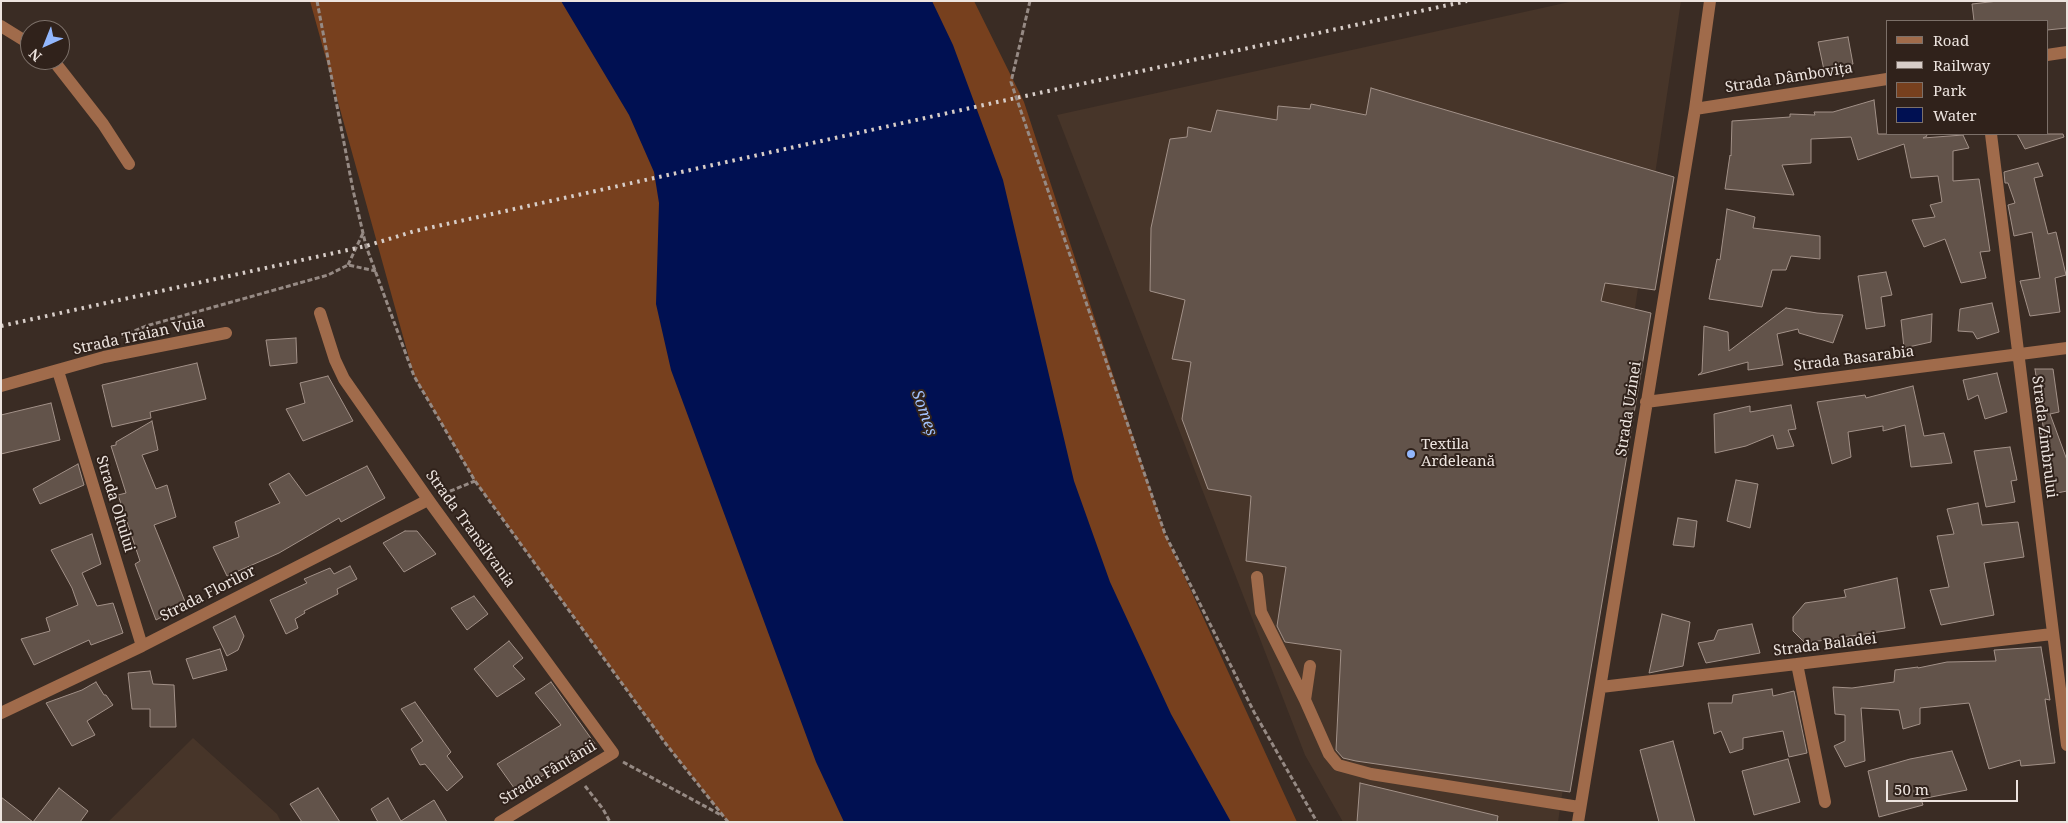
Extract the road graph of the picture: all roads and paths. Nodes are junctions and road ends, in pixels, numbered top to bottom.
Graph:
1 (317, 1) edge
2 (1030, 1) edge
3 (1710, 1) edge
4 (1, 26) edge
5 (20, 38) edge
6 (2067, 52) edge
7 (2048, 55) edge
8 (61, 70) edge
9 (1886, 79) edge
10 (1696, 109) junction
11 (1991, 135) edge
12 (129, 164) dead end
13 (363, 233) junction
14 (348, 265) junction
15 (376, 271) junction
16 (320, 313) dead end
17 (226, 333) dead end
18 (115, 340) dead end
19 (2067, 348) edge
20 (2017, 355) junction
21 (58, 372) junction
22 (1, 386) edge
23 (1646, 402) junction
24 (475, 481) junction
25 (428, 500) junction
26 (1257, 577) dead end
27 (2052, 634) junction
28 (142, 646) junction
29 (1797, 664) junction
30 (1310, 666) dead end
31 (1601, 687) junction
32 (1305, 700) junction
33 (1, 713) edge
34 (2067, 745) edge
35 (615, 756) junction
36 (576, 775) junction
37 (1825, 802) dead end
38 (1579, 807) junction
39 (724, 816) junction
40 (500, 822) edge
41 (610, 822) edge
42 (728, 822) edge
43 (1317, 822) edge
44 (1578, 822) edge

1 - 13 path
2 - 43 path
3 - 10 street, Strada Uzinei
4 - 5 street
6 - 7 street
8 - 12 street
9 - 10 street, Strada Dâmbovița
10 - 23 street, Strada Uzinei
11 - 20 street, Strada Zimbrului
13 - 14 path
13 - 15 path
14 - 15 path
14 - 18 path
15 - 24 path
16 - 25 street, Strada Transilvania
17 - 21 street, Strada Traian Vuia
19 - 20 street, Strada Basarabia
20 - 23 street, Strada Basarabia
20 - 27 street, Strada Zimbrului
21 - 22 street, Strada Traian Vuia
21 - 28 street, Strada Oltului
23 - 31 street, Strada Uzinei
24 - 25 path
24 - 39 path
25 - 28 street, Strada Florilor
25 - 35 street, Strada Transilvania
26 - 32 street
27 - 29 street, Strada Baladei
27 - 34 street, Strada Zimbrului
28 - 33 street, Strada Florilor
29 - 31 street, Strada Baladei
29 - 37 street
30 - 32 street
31 - 38 street, Strada Uzinei
32 - 38 street
35 - 36 street, Strada Fântânii
35 - 39 path
36 - 40 street, Strada Fântânii
36 - 41 path
38 - 44 street, Strada Uzinei
39 - 42 path

